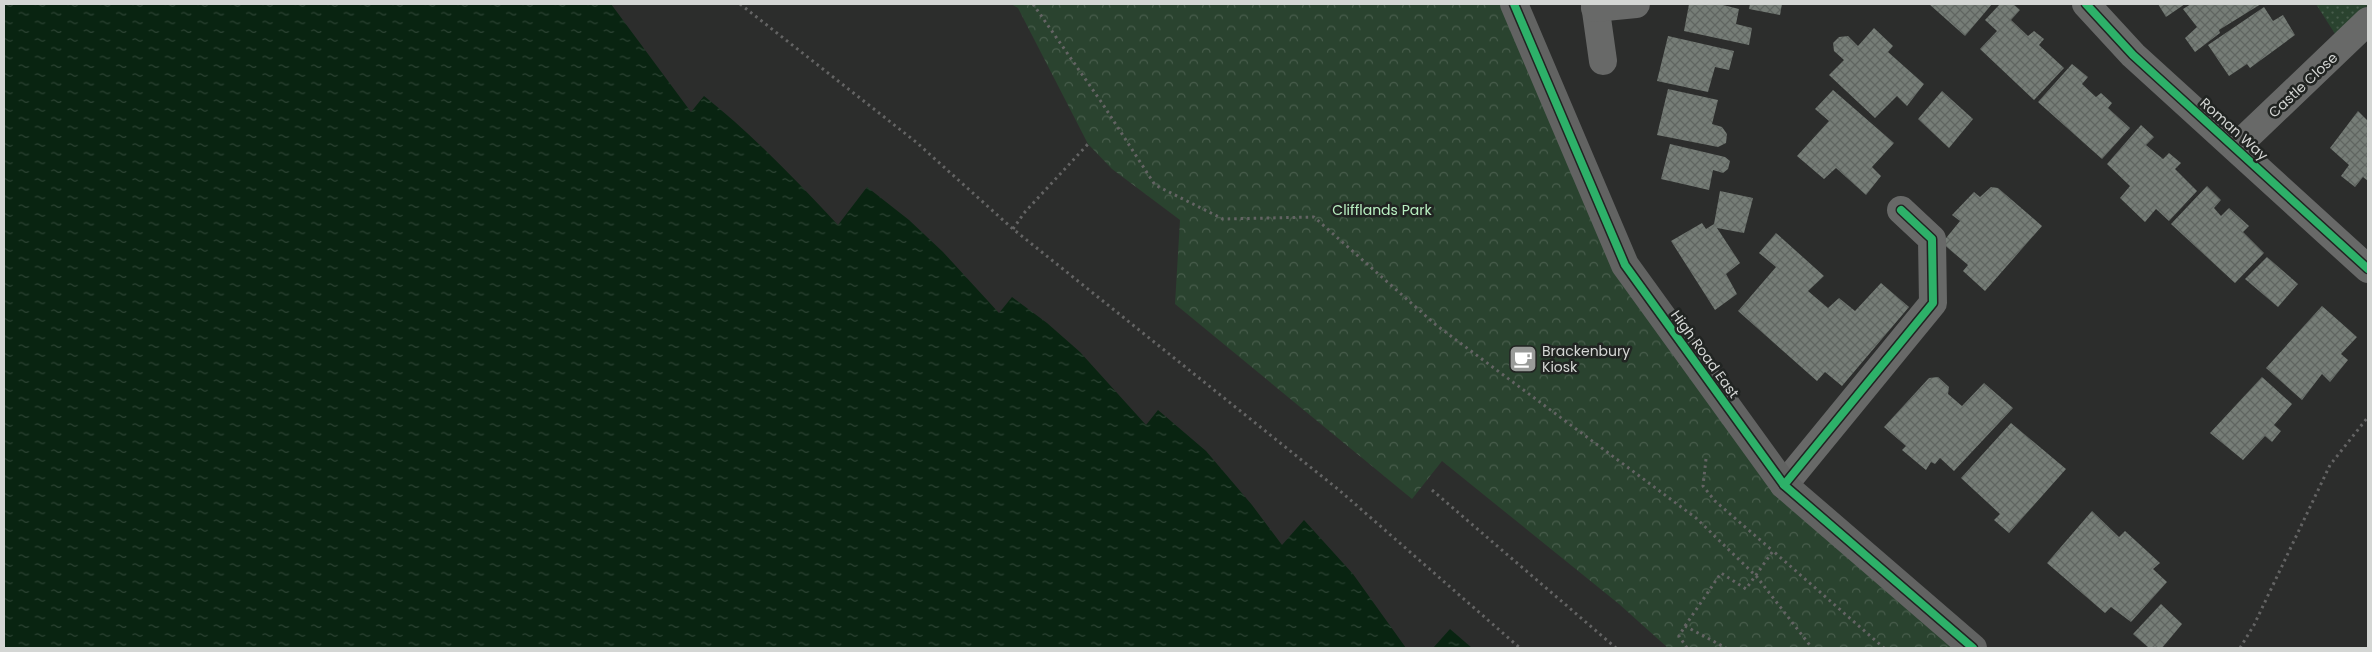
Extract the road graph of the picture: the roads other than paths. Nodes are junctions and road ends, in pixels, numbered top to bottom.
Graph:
1 (1514, 4) edge
2 (1636, 4) edge
3 (2086, 4) edge
4 (1595, 6) edge
5 (2368, 21) edge
6 (1603, 61) dead end
7 (2236, 147) junction
8 (1901, 210) dead end
9 (2368, 269) edge
10 (1784, 485) junction
11 (1973, 648) edge

1 - 10 street, High Road East
2 - 4 street
3 - 7 street, Roman Way
4 - 6 street
5 - 7 street, Castle Close
7 - 9 street, Roman Way
8 - 10 street
10 - 11 street, High Road East

